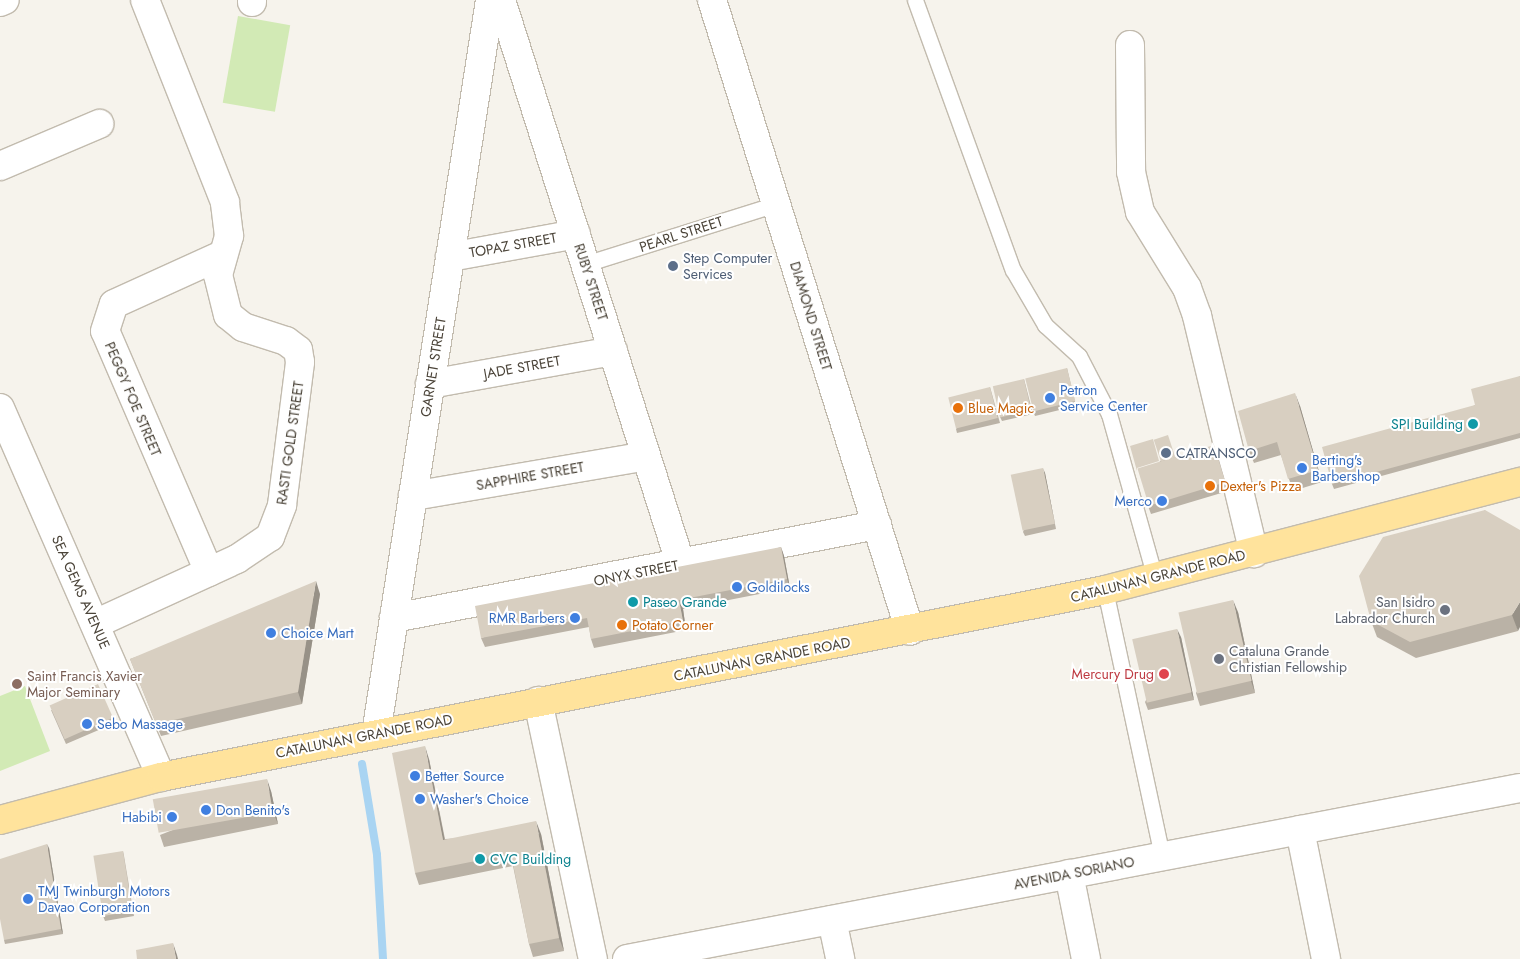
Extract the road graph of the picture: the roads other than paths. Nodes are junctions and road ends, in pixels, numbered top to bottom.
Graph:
1 (5, 0) edge
2 (145, 0) edge
3 (490, 0) edge
4 (501, 0) edge
5 (712, 0) edge
6 (915, 0) edge
7 (0, 2) edge
8 (1130, 45) dead end
9 (99, 124) dead end
10 (0, 166) edge
11 (776, 204) junction
12 (576, 234) junction
13 (220, 256) junction
14 (450, 257) junction
15 (585, 264) junction
16 (613, 350) junction
17 (430, 384) junction
18 (0, 408) edge
19 (646, 456) junction
20 (1520, 482) edge
21 (413, 496) junction
22 (877, 525) junction
23 (1254, 553) junction
24 (680, 565) junction
25 (209, 572) junction
26 (1154, 578) junction
27 (1105, 590) junction
28 (394, 618) junction
29 (95, 624) junction
30 (910, 631) junction
31 (538, 701) junction
32 (376, 734) junction
33 (162, 777) junction
34 (1520, 788) edge
35 (0, 820) edge
36 (1300, 830) junction
37 (1162, 856) junction
38 (1068, 874) junction
39 (832, 920) junction
40 (593, 959) edge
41 (627, 959) edge
42 (840, 959) edge
43 (1086, 959) edge
44 (1326, 959) edge

1 - 7 street
2 - 13 street
3 - 14 street, GARNET STREET
4 - 12 street, RUBY STREET
5 - 11 street, DIAMOND STREET
6 - 26 lane
8 - 23 street
9 - 10 street
11 - 15 lane, PEARL STREET
11 - 22 street, DIAMOND STREET
12 - 14 street, TOPAZ STREET
12 - 15 street, RUBY STREET
13 - 25 street, RASTI GOLD STREET
13 - 25 street, PEGGY FOE STREET
14 - 17 street, GARNET STREET
15 - 16 street, RUBY STREET
16 - 17 street, JADE STREET
16 - 19 street, RUBY STREET
17 - 21 street, GARNET STREET
18 - 29 street, SEA GEMS AVENUE
19 - 21 street, SAPPHIRE STREET
19 - 24 street, RUBY STREET
20 - 23 main road, CATALUNAN GRANDE ROAD
21 - 28 street, GARNET STREET
22 - 24 street, ONYX STREET
22 - 30 street, DIAMOND STREET
23 - 26 main road, CATALUNAN GRANDE ROAD
24 - 28 street, ONYX STREET
25 - 29 street, RASTI GOLD STREET
26 - 27 main road, CATALUNAN GRANDE ROAD
27 - 30 main road, CATALUNAN GRANDE ROAD
27 - 37 lane
28 - 32 street, GARNET STREET
29 - 33 street, SEA GEMS AVENUE
30 - 31 main road, CATALUNAN GRANDE ROAD
31 - 32 main road, CATALUNAN GRANDE ROAD
31 - 40 street
32 - 33 main road, CATALUNAN GRANDE ROAD
33 - 35 main road, CATALUNAN GRANDE ROAD
34 - 36 street, AVENIDA SORIANO
36 - 37 street, AVENIDA SORIANO
36 - 44 street
37 - 38 street, AVENIDA SORIANO
38 - 39 street, AVENIDA SORIANO
38 - 43 street
39 - 41 street, AVENIDA SORIANO
39 - 42 street

